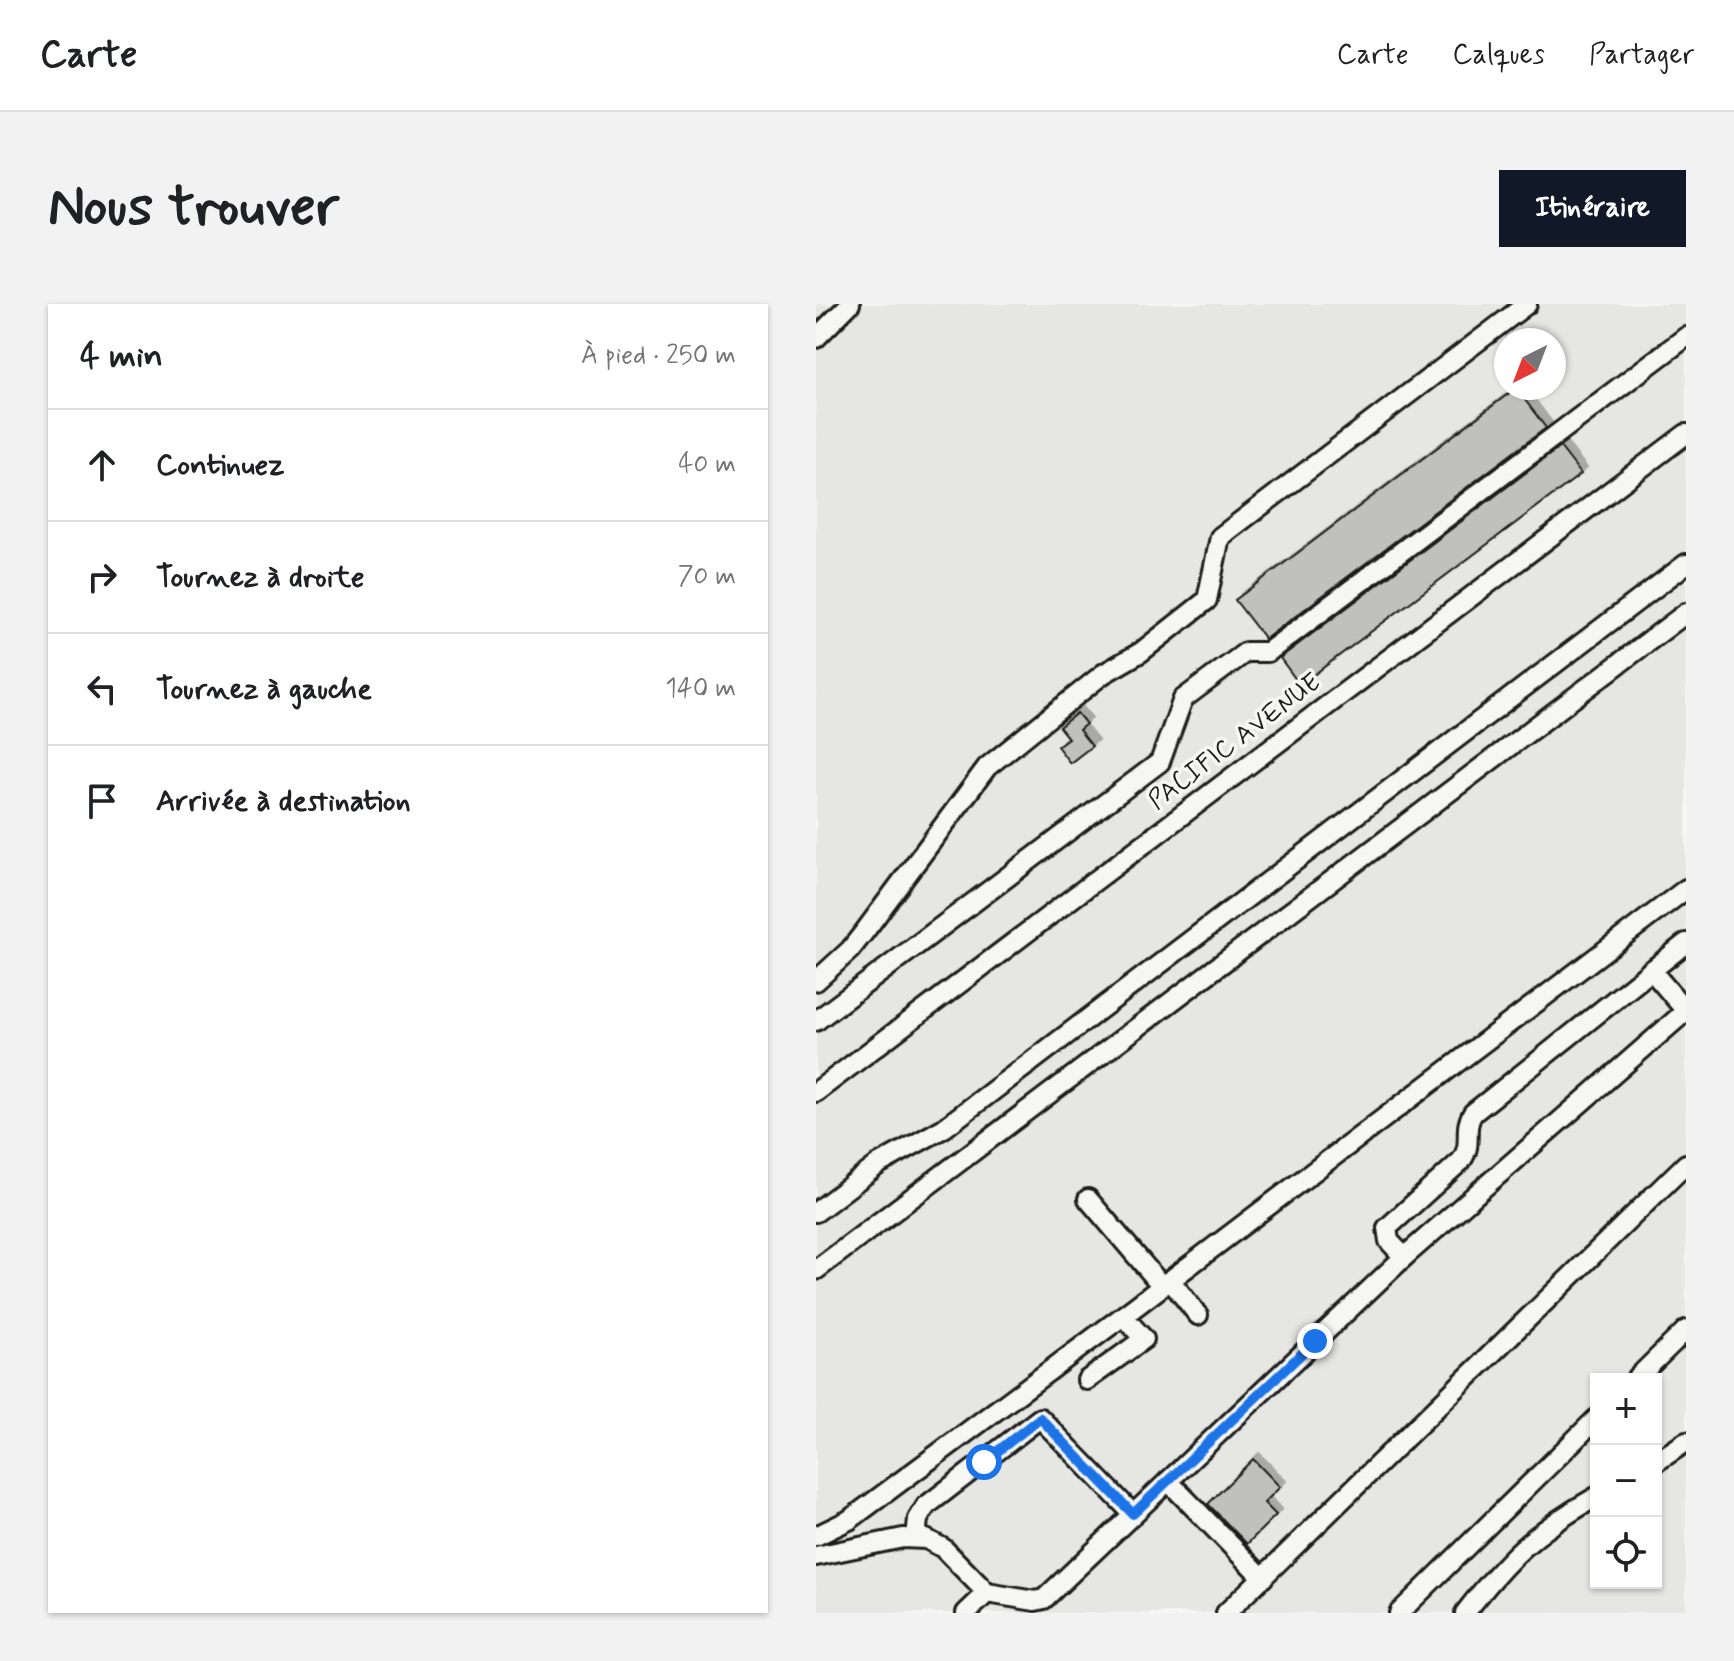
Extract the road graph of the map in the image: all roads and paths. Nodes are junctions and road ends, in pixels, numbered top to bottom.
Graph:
1 (850, 304) edge
2 (1527, 304) edge
3 (1686, 337) edge
4 (816, 338) edge
5 (1686, 434) edge
6 (1686, 564) edge
7 (1686, 613) edge
8 (1686, 889) edge
9 (1686, 943) edge
10 (1651, 970) junction
11 (816, 981) edge
12 (1686, 1011) edge
13 (816, 1021) edge
14 (816, 1092) edge
15 (1686, 1164) edge
16 (1088, 1199) dead end
17 (816, 1212) edge
18 (1404, 1257) junction
19 (816, 1270) edge
20 (1166, 1283) junction
21 (1198, 1315) dead end
22 (1123, 1316) junction
23 (1686, 1330) edge
24 (1642, 1373) edge
25 (1087, 1380) dead end
26 (1590, 1425) edge
27 (1686, 1442) edge
28 (1662, 1458) edge
29 (1168, 1481) junction
30 (1590, 1500) edge
31 (1133, 1514) junction
32 (816, 1536) edge
33 (916, 1538) junction
34 (816, 1556) edge
35 (1263, 1578) junction
36 (987, 1593) junction
37 (966, 1613) edge
38 (1226, 1613) edge
39 (1399, 1613) edge
40 (1465, 1613) edge

1 - 4 street
2 - 11 street
3 - 13 street
5 - 14 street, PACIFIC AVENUE
6 - 17 street
7 - 19 street
8 - 20 street
9 - 10 street
10 - 12 street
10 - 18 street
12 - 18 street
15 - 35 street
16 - 20 street
18 - 29 street
20 - 21 street
20 - 22 street
22 - 25 street
22 - 32 street
23 - 24 street
26 - 39 street
27 - 28 street
29 - 31 street
29 - 35 street
30 - 40 street
31 - 33 street
31 - 36 street
33 - 34 street
33 - 36 street
35 - 38 street
36 - 37 street

